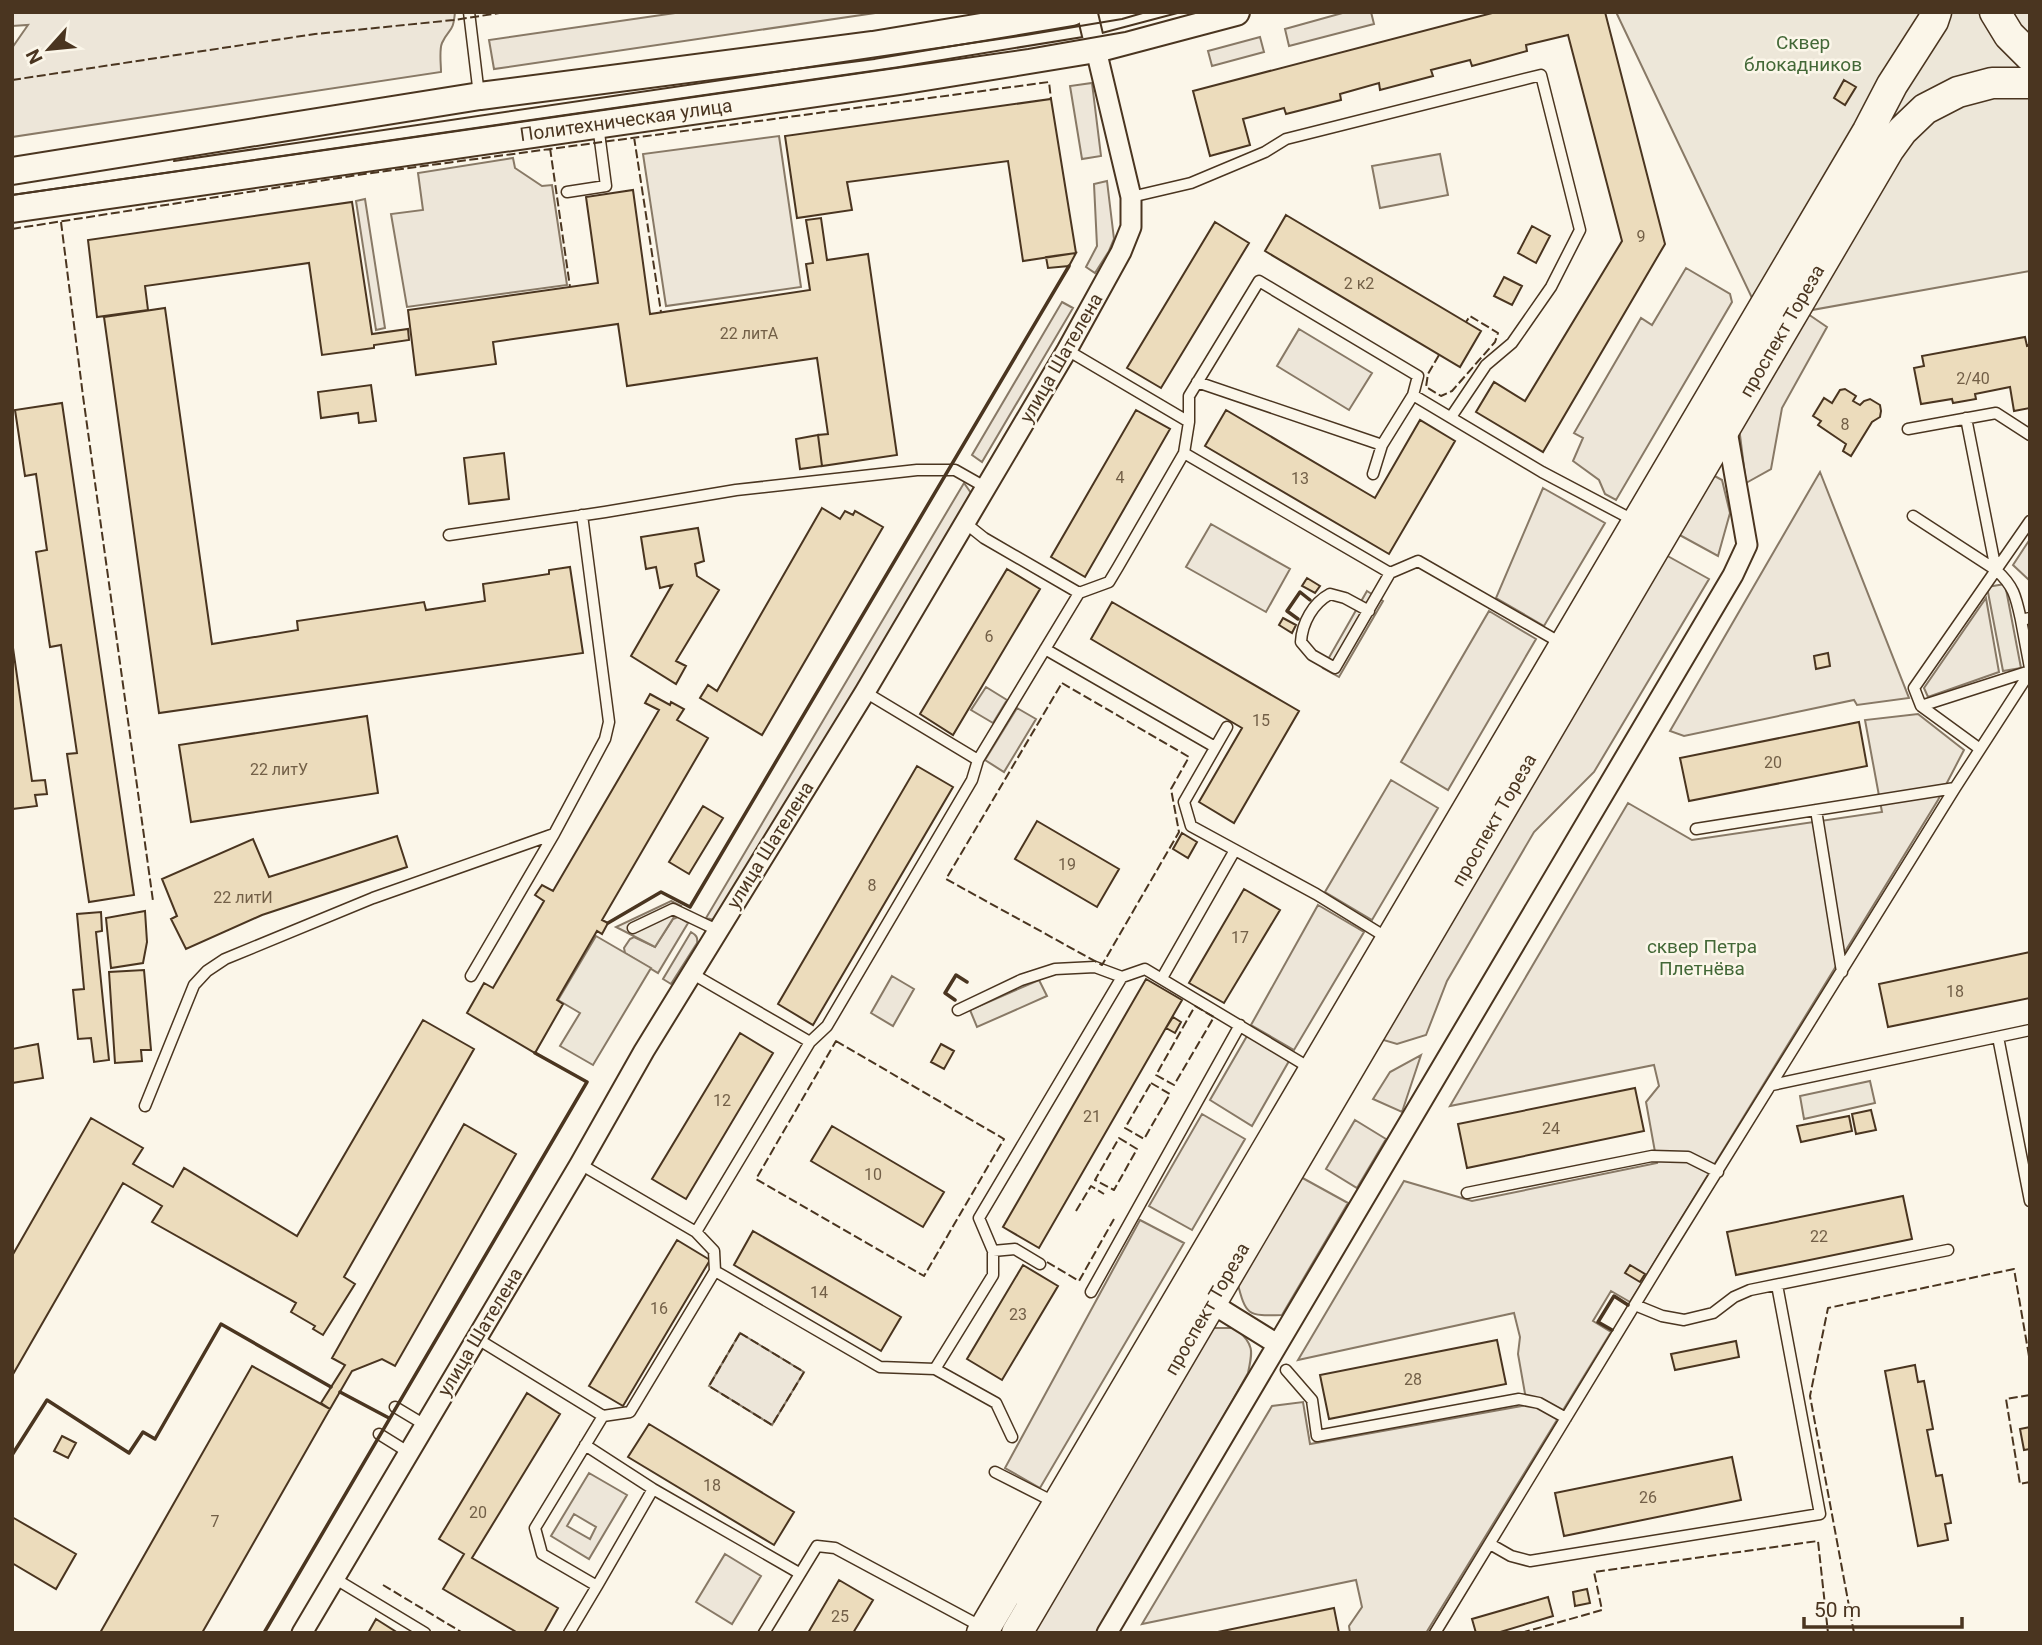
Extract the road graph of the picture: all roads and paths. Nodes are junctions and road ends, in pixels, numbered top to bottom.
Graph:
1 (469, 12) edge
2 (1072, 12) edge
3 (1236, 12) edge
4 (1936, 12) edge
5 (1995, 12) edge
6 (1092, 31) edge
7 (2030, 56) edge
8 (2030, 83) edge
9 (480, 96) junction
10 (598, 124) junction
11 (12, 171) edge
12 (568, 192) dead end
13 (1131, 198) junction
14 (12, 209) edge
15 (1067, 350) junction
16 (1197, 382) junction
17 (1413, 395) junction
18 (1451, 417) junction
19 (1966, 418) junction
20 (1189, 422) junction
21 (1727, 425) junction
22 (1908, 429) dead end
23 (2030, 435) edge
24 (1382, 444) junction
25 (1184, 453) junction
26 (1373, 474) dead end
27 (985, 487) junction
28 (582, 515) junction
29 (1913, 516) dead end
30 (2030, 521) edge
31 (964, 522) junction
32 (1637, 523) junction
33 (449, 535) dead end
34 (1996, 570) junction
35 (1390, 573) junction
36 (1079, 593) junction
37 (1369, 611) junction
38 (2025, 619) edge
39 (1564, 645) junction
40 (1045, 649) junction
41 (2030, 670) edge
42 (865, 692) junction
43 (1921, 706) junction
44 (1227, 727) dead end
45 (1215, 747) junction
46 (1980, 749) junction
47 (978, 760) junction
48 (1955, 788) junction
49 (1816, 810) junction
50 (1696, 829) dead end
51 (554, 834) junction
52 (1235, 850) junction
53 (633, 928) dead end
54 (718, 930) junction
55 (1390, 940) junction
56 (1842, 972) junction
57 (691, 973) junction
58 (471, 976) dead end
59 (1122, 978) junction
60 (1162, 978) junction
61 (958, 1010) dead end
62 (1240, 1025) junction
63 (2030, 1030) edge
64 (1998, 1037) junction
65 (810, 1042) junction
66 (1314, 1070) junction
67 (1772, 1085) junction
68 (145, 1106) dead end
69 (580, 1164) junction
70 (1718, 1172) junction
71 (1467, 1193) dead end
72 (2030, 1201) edge
73 (696, 1232) junction
74 (1948, 1250) dead end
75 (993, 1251) junction
76 (1040, 1264) dead end
77 (715, 1271) junction
78 (1777, 1285) junction
79 (1091, 1292) dead end
80 (1211, 1303) junction
81 (1635, 1305) junction
82 (476, 1338) junction
83 (1277, 1344) junction
84 (935, 1369) junction
85 (1286, 1370) dead end
86 (395, 1407) dead end
87 (603, 1416) junction
88 (1566, 1418) junction
89 (425, 1425) junction
90 (379, 1434) dead end
91 (1012, 1437) dead end
92 (585, 1445) junction
93 (408, 1452) junction
94 (995, 1472) dead end
95 (653, 1489) junction
96 (1058, 1504) junction
97 (1490, 1544) junction
98 (799, 1573) junction
99 (334, 1578) junction
100 (597, 1586) junction
101 (983, 1631) edge
102 (302, 1633) edge
103 (425, 1633) edge
104 (569, 1633) edge
105 (764, 1633) edge
106 (1017, 1633) edge
107 (1107, 1633) edge
108 (1436, 1633) edge

1 - 9 lane
2 - 9 main road
3 - 6 main road, Политехническая улица
4 - 32 main road, проспект Тореза
5 - 7 main road
6 - 10 main road, Политехническая улица
6 - 13 street, улица Шателена
8 - 21 main road, проспект Тореза
9 - 11 main road
10 - 12 lane
10 - 14 main road, Политехническая улица
13 - 15 street, улица Шателена
13 - 18 lane
15 - 20 lane
15 - 27 street, улица Шателена
16 - 17 lane
16 - 20 lane
16 - 24 lane
17 - 18 lane
17 - 24 lane
18 - 32 lane
19 - 22 lane
19 - 23 lane
19 - 34 lane
20 - 25 lane
21 - 80 main road, проспект Тореза
21 - 83 street
24 - 26 lane
25 - 35 lane
25 - 36 lane
27 - 28 lane
27 - 31 street, улица Шателена
28 - 33 lane
28 - 51 lane
29 - 34 lane
30 - 34 lane
31 - 36 lane
31 - 42 street, улица Шателена
32 - 39 main road, проспект Тореза
34 - 38 lane
34 - 43 lane
35 - 37 lane
35 - 39 lane
36 - 40 lane
37 - 37 lane
38 - 41 lane
39 - 55 main road, проспект Тореза
40 - 45 lane
40 - 47 lane
41 - 43 lane
41 - 46 lane
42 - 47 lane
42 - 54 street, улица Шателена
43 - 46 lane
44 - 45 lane
45 - 52 lane
46 - 48 lane
47 - 65 lane
48 - 49 lane
48 - 56 lane
49 - 50 lane
49 - 56 lane
51 - 58 lane
51 - 68 lane
52 - 55 lane
52 - 60 lane
53 - 54 lane
54 - 57 street, улица Шателена
55 - 66 main road, проспект Тореза
56 - 67 lane
57 - 65 lane
57 - 69 street, улица Шателена
59 - 60 lane
59 - 61 lane
59 - 75 lane
60 - 62 lane
62 - 66 lane
62 - 79 lane
63 - 64 lane
64 - 67 lane
64 - 72 lane
65 - 73 lane
66 - 96 main road, проспект Тореза
67 - 70 lane
69 - 73 lane
69 - 82 street, улица Шателена
70 - 71 lane
70 - 81 lane
73 - 77 lane
74 - 78 lane
75 - 76 lane
75 - 84 lane
77 - 84 lane
77 - 87 lane
78 - 81 lane
78 - 97 lane
80 - 83 street
80 - 106 main road, проспект Тореза
81 - 88 lane
82 - 87 lane
82 - 89 street, улица Шателена
83 - 107 street
84 - 91 lane
85 - 88 lane
86 - 89 lane
87 - 92 lane
88 - 97 lane
89 - 93 street, улица Шателена
90 - 93 lane
92 - 95 lane
92 - 100 lane
93 - 99 street, улица Шателена
94 - 96 lane
95 - 98 lane
95 - 100 lane
96 - 101 main road, проспект Тореза
97 - 108 lane
98 - 101 lane
98 - 105 lane
99 - 102 street, улица Шателена
99 - 103 lane
100 - 104 lane

